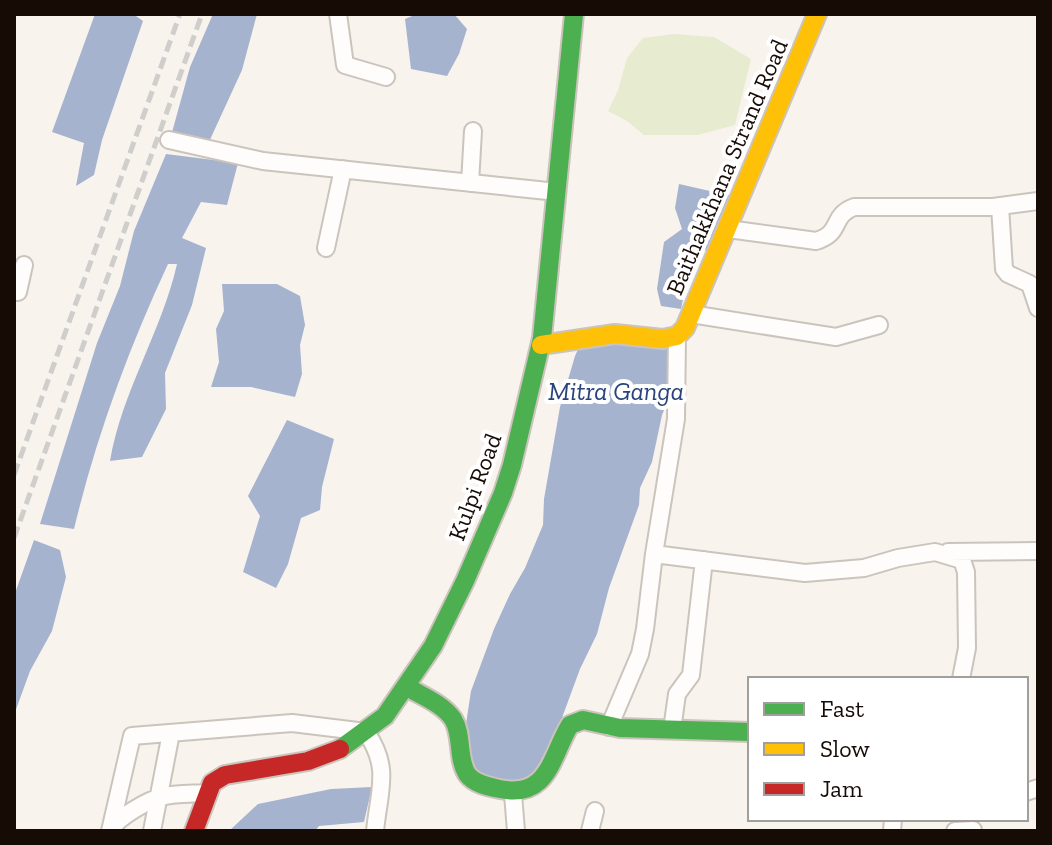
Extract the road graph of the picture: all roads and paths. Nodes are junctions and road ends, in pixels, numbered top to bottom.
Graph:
1 (338, 14) edge
2 (574, 14) edge
3 (817, 14) edge
4 (386, 77) dead end
5 (473, 131) dead end
6 (169, 140) dead end
7 (343, 169) junction
8 (470, 183) junction
9 (557, 192) junction
10 (1038, 201) edge
11 (1000, 206) junction
12 (728, 229) junction
13 (326, 248) dead end
14 (24, 265) dead end
15 (14, 291) edge
16 (1038, 308) edge
17 (691, 314) junction
18 (879, 325) dead end
19 (677, 336) junction
20 (541, 345) junction
21 (1038, 551) edge
22 (935, 552) junction
23 (654, 554) junction
24 (704, 560) junction
25 (961, 677) edge
26 (407, 687) junction
27 (609, 727) junction
28 (672, 730) junction
29 (366, 732) junction
30 (748, 732) edge
31 (171, 733) junction
32 (207, 793) junction
33 (513, 794) junction
34 (160, 797) junction
35 (595, 811) dead end
36 (973, 827) edge
37 (110, 831) edge
38 (152, 831) edge
39 (194, 831) edge
40 (375, 831) edge
41 (516, 831) edge
42 (590, 831) edge
43 (955, 831) edge

1 - 4 street
2 - 9 main road, Kulpi Road
3 - 12 main road, Baithakkhana Strand Road
5 - 8 street
6 - 7 street
7 - 8 street
7 - 13 street
8 - 9 street
9 - 20 main road, Kulpi Road
10 - 11 street
11 - 12 street
11 - 16 street
12 - 17 main road, Baithakkhana Strand Road
14 - 15 street
17 - 18 street
17 - 19 main road, Baithakkhana Strand Road
19 - 20 main road
19 - 23 street
20 - 26 main road, Kulpi Road
21 - 22 street
22 - 24 street
22 - 25 street
23 - 24 street
23 - 27 street
24 - 28 street
26 - 29 main road, Kulpi Road
26 - 33 main road
27 - 28 main road
27 - 33 main road
28 - 30 main road
29 - 31 street
29 - 32 main road, Kulpi Road
29 - 40 street
31 - 34 street
31 - 37 street
32 - 34 street
32 - 39 main road
33 - 41 street
34 - 37 street
34 - 38 street
35 - 42 street
36 - 43 street

